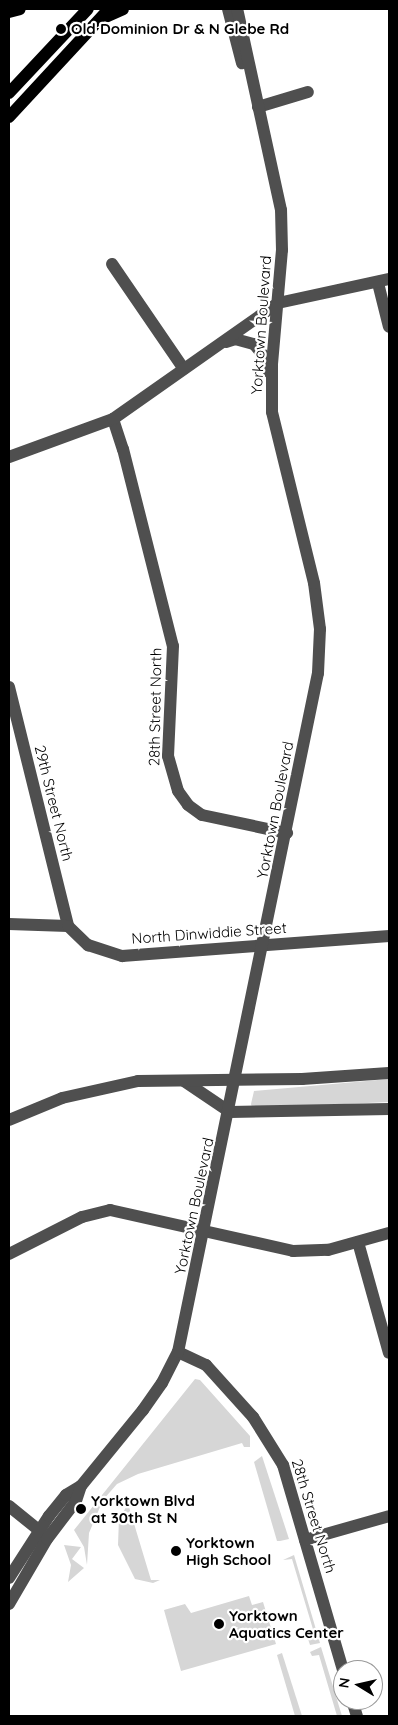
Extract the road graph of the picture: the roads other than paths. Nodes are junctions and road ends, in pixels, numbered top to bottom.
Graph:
1 (20, 9) edge
2 (88, 9) edge
3 (109, 9) edge
4 (123, 9) edge
5 (228, 9) edge
6 (237, 9) edge
7 (9, 12) edge
8 (98, 19) junction
9 (308, 92) dead end
10 (9, 93) edge
11 (258, 108) junction
12 (9, 117) edge
13 (112, 264) dead end
14 (383, 281) edge
15 (278, 303) junction
16 (389, 327) edge
17 (219, 344) junction
18 (184, 369) junction
19 (271, 377) junction
20 (112, 418) junction
21 (9, 457) edge
22 (9, 687) edge
23 (287, 833) junction
24 (9, 924) edge
25 (68, 926) junction
26 (389, 936) edge
27 (264, 945) junction
28 (389, 1073) edge
29 (236, 1080) junction
30 (184, 1081) junction
31 (389, 1109) edge
32 (230, 1112) junction
33 (9, 1120) edge
34 (205, 1232) junction
35 (389, 1233) edge
36 (358, 1242) junction
37 (9, 1254) edge
38 (178, 1352) junction
39 (389, 1353) edge
40 (81, 1486) junction
41 (9, 1506) edge
42 (389, 1516) edge
43 (39, 1530) junction
44 (304, 1540) junction
45 (9, 1578) edge
46 (9, 1604) edge
47 (340, 1660) edge

1 - 7 main road
2 - 10 main road
3 - 8 main road
4 - 8 main road
5 - 11 street, Yorktown Boulevard
6 - 11 street, Yorktown Boulevard
8 - 12 main road
9 - 11 street
11 - 15 street, Yorktown Boulevard
13 - 18 street
14 - 15 street
14 - 16 street
15 - 17 street
15 - 19 street, Yorktown Boulevard
17 - 18 street
17 - 19 street
18 - 20 street
19 - 23 street, Yorktown Boulevard
20 - 21 street
20 - 23 street, 28th Street North
22 - 25 street, 29th Street North
23 - 27 street, Yorktown Boulevard
24 - 25 street
25 - 27 street, North Dinwiddie Street
26 - 27 street, North Dinwiddie Street
27 - 29 street, Yorktown Boulevard
28 - 29 street
29 - 30 street
29 - 32 street, Yorktown Boulevard
30 - 32 street
30 - 33 street
31 - 32 street
32 - 34 street, Yorktown Boulevard
34 - 36 street
34 - 37 street
34 - 38 street, Yorktown Boulevard
35 - 36 street
36 - 39 street
38 - 40 street, Yorktown Boulevard
38 - 44 street, 28th Street North
40 - 43 street, Yorktown Boulevard
40 - 46 street, Yorktown Boulevard
41 - 43 street
42 - 44 street
43 - 45 street, Yorktown Boulevard
44 - 47 street, 28th Street North

